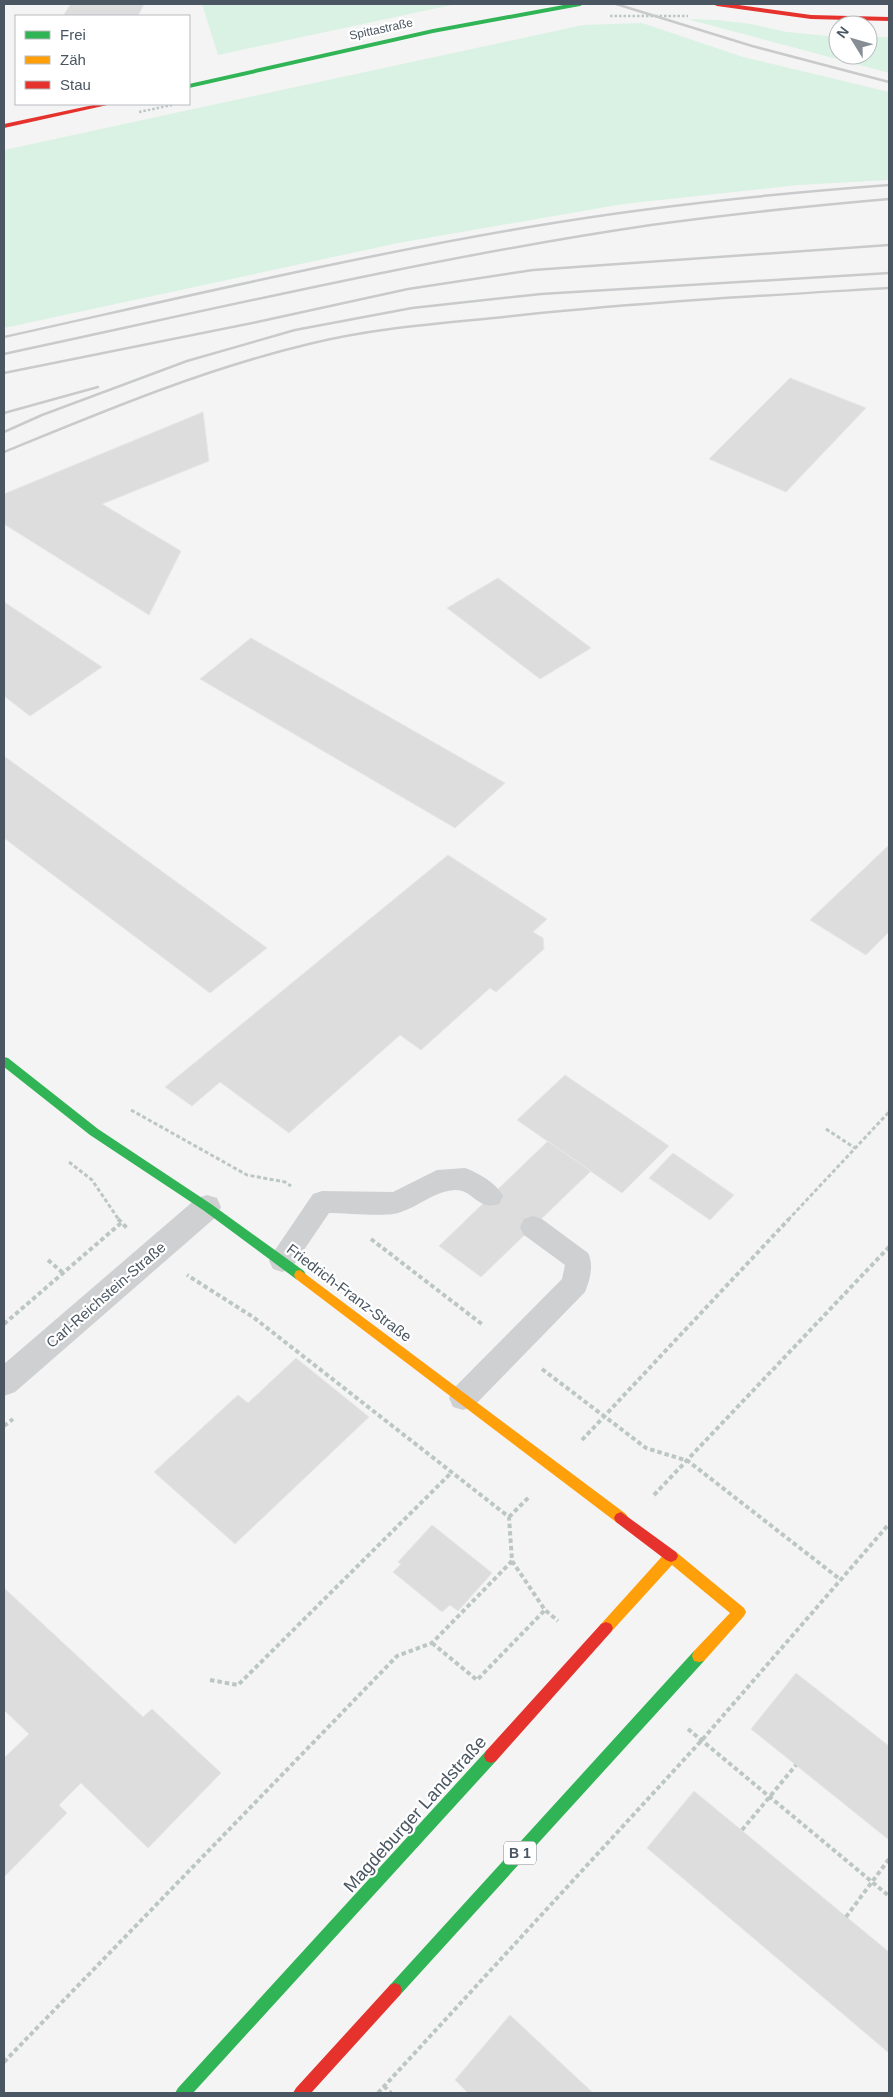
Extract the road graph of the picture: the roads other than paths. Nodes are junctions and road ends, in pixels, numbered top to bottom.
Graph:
1 (580, 4) edge
2 (717, 4) edge
3 (889, 19) edge
4 (190, 86) edge
5 (103, 105) edge
6 (4, 126) edge
7 (4, 1062) edge
8 (490, 1196) dead end
9 (207, 1207) junction
10 (533, 1227) dead end
11 (282, 1261) junction
12 (4, 1383) edge
13 (463, 1398) junction
14 (671, 1556) junction
15 (183, 2093) edge
16 (301, 2093) edge

1 - 4 street, Spittastraße
2 - 3 street
5 - 6 street
7 - 9 street, Friedrich-Franz-Straße
8 - 11 lane
9 - 11 street, Friedrich-Franz-Straße
9 - 12 street, Carl-Reichstein-Straße
10 - 13 lane
11 - 13 street, Friedrich-Franz-Straße
13 - 14 street, Friedrich-Franz-Straße
14 - 15 street, Magdeburger Landstraße
14 - 16 street, Friedrich-Franz-Straße / B 1

